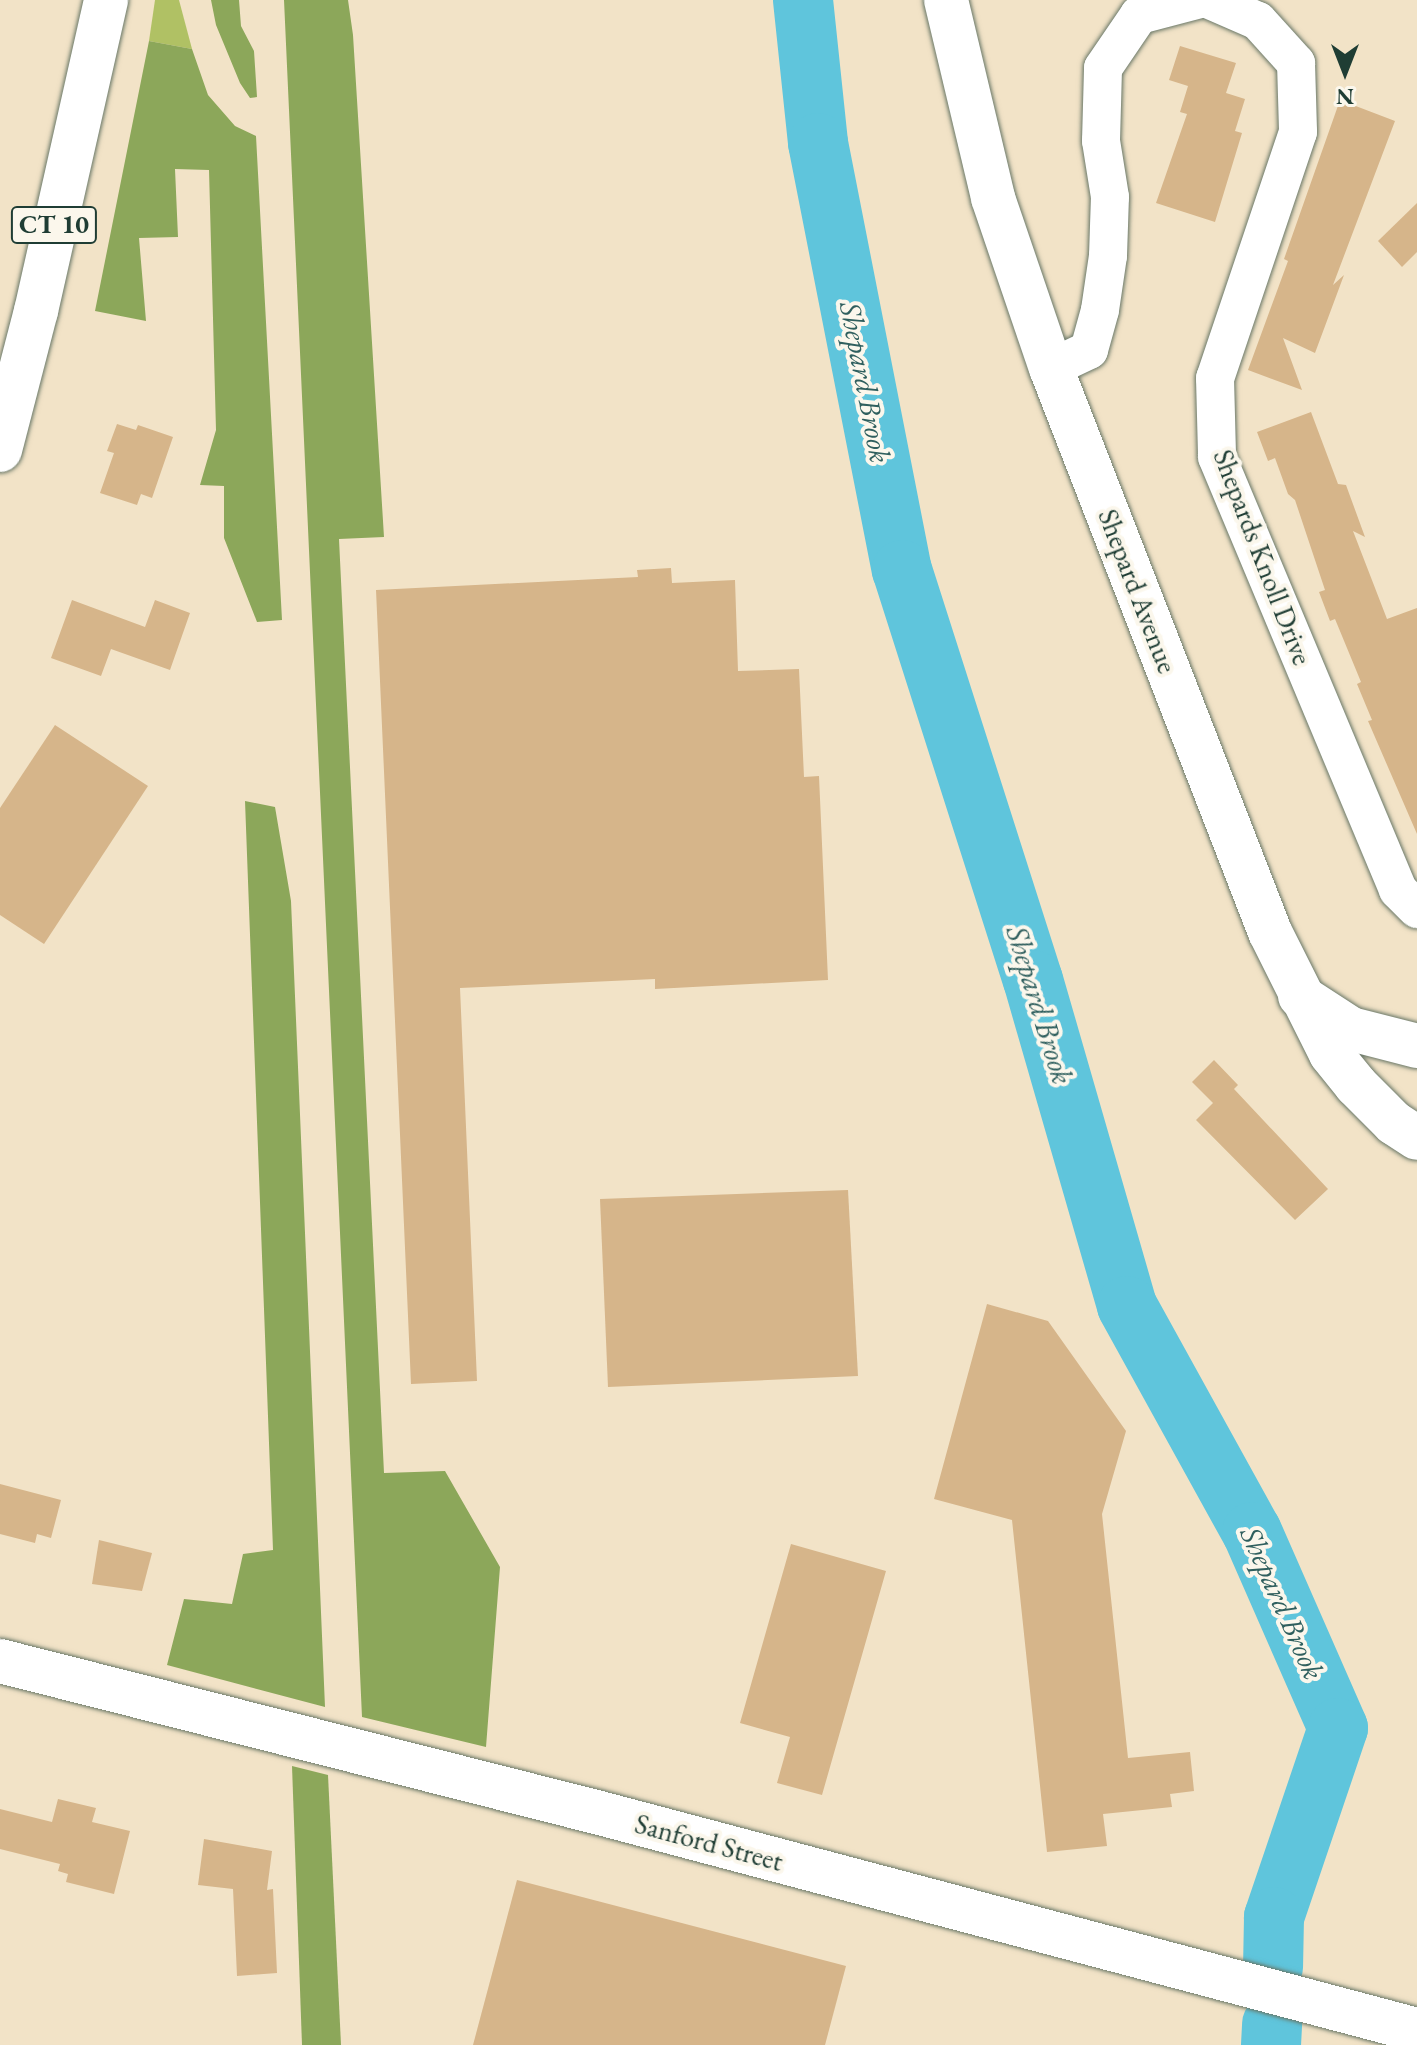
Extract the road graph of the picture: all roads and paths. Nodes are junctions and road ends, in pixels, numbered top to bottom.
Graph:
1 (106, 0) edge
2 (946, 0) edge
3 (1197, 0) edge
4 (1210, 0) edge
5 (1051, 368) junction
6 (0, 450) edge
7 (1417, 909) edge
8 (1300, 996) junction
9 (1417, 1046) edge
10 (1417, 1138) edge
11 (0, 1661) edge
12 (1417, 2030) edge

1 - 6 main road, CT 10
2 - 5 main road, Shepard Avenue
3 - 5 street
4 - 7 street, Shepards Knoll Drive
5 - 8 main road, Shepard Avenue
8 - 9 main road
8 - 10 main road, Shepard Avenue
11 - 12 main road, Sanford Street

